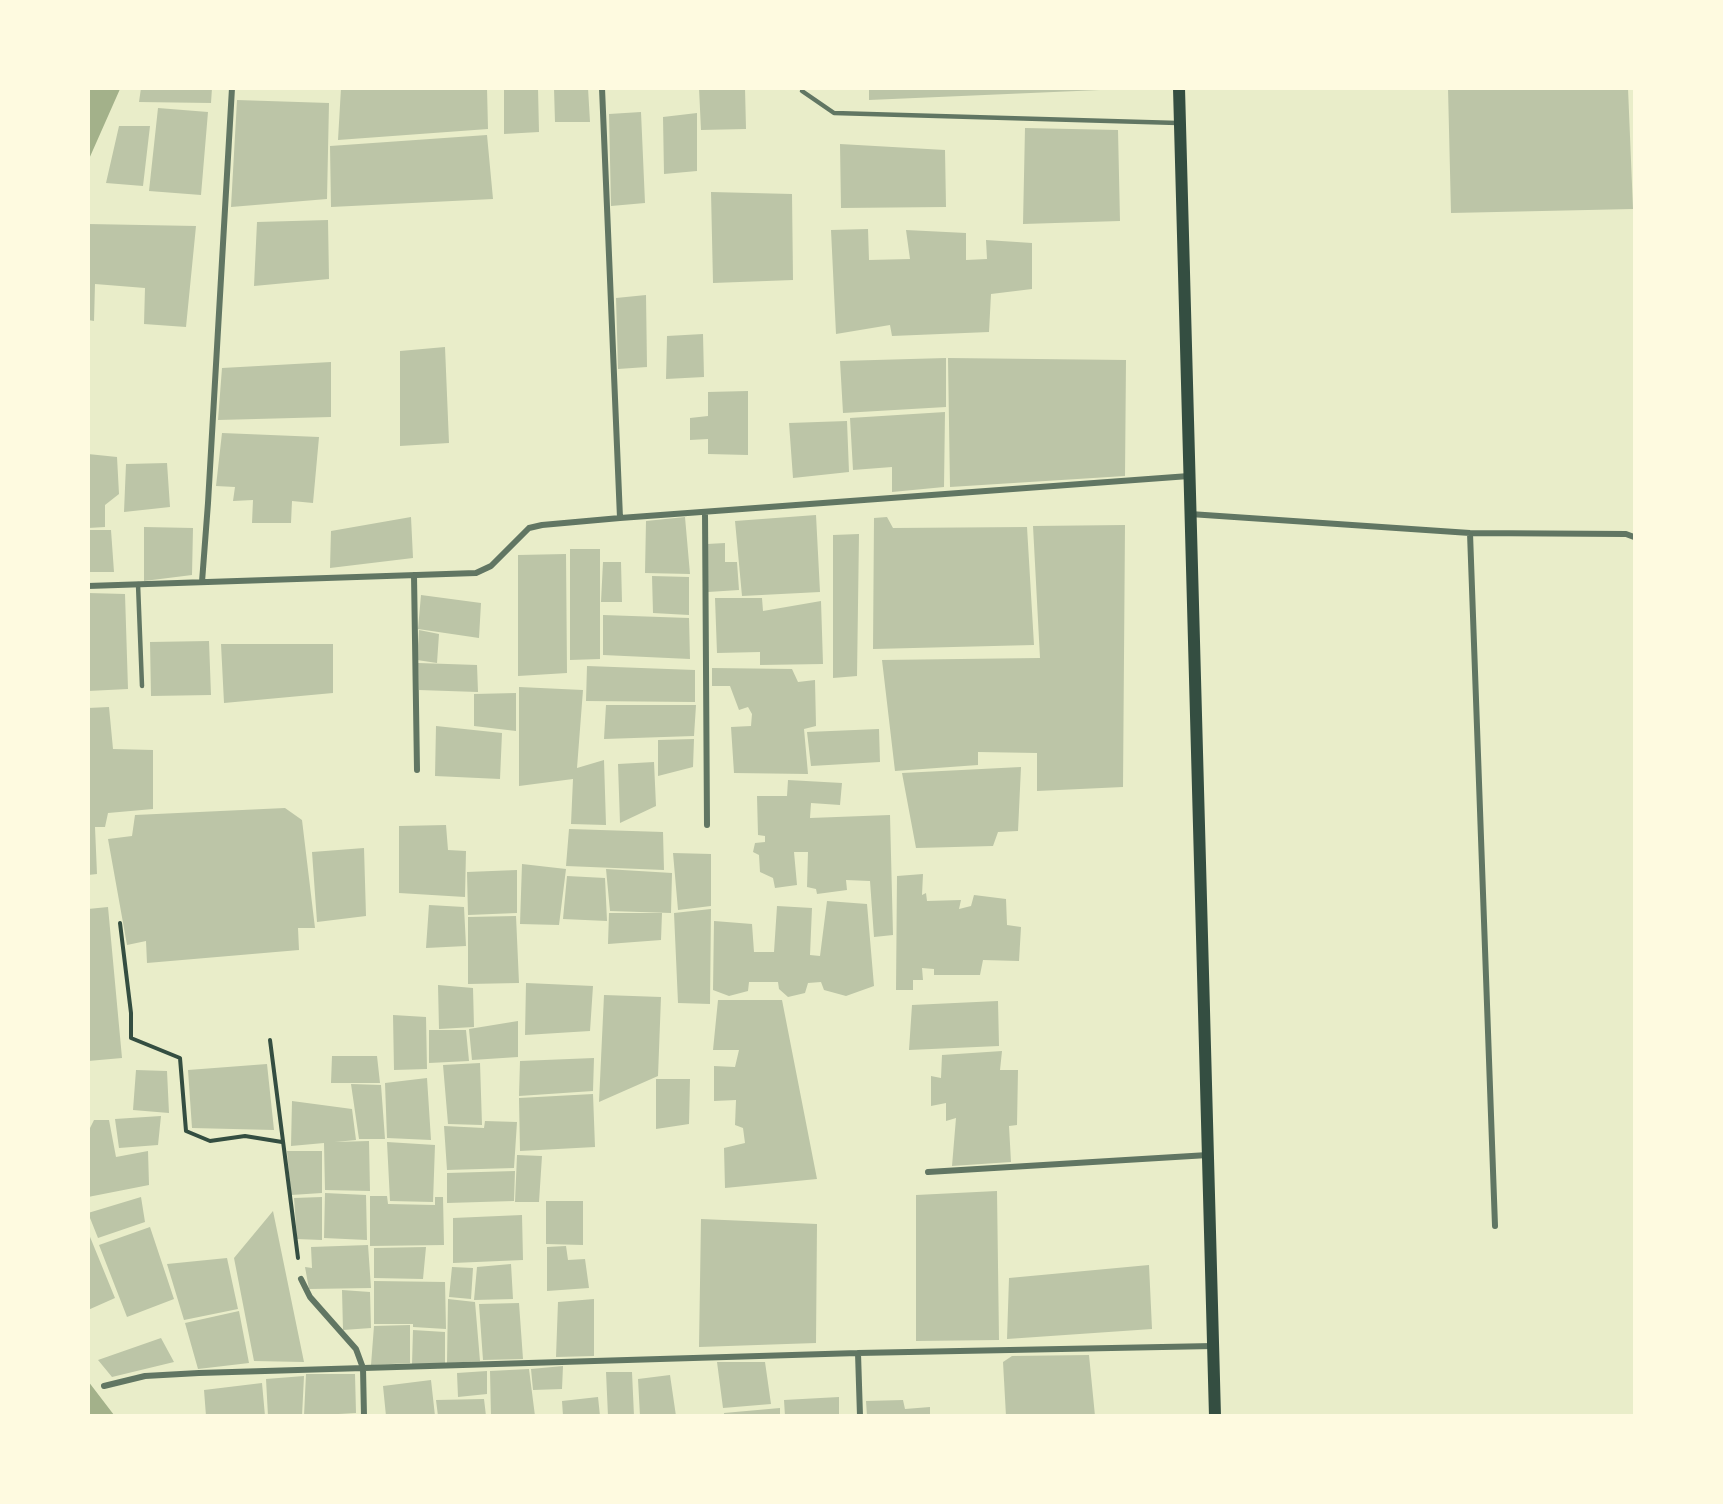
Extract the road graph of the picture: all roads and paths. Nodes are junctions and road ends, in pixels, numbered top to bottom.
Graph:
1 (232, 88) edge
2 (602, 88) edge
3 (1179, 88) edge
4 (802, 91) dead end
5 (1180, 123) junction
6 (1190, 476) junction
7 (705, 512) junction
8 (1190, 514) junction
9 (620, 518) junction
10 (1470, 533) junction
11 (1635, 537) edge
12 (414, 575) junction
13 (202, 582) junction
14 (138, 584) junction
15 (88, 586) edge
16 (142, 686) dead end
17 (417, 770) dead end
18 (707, 825) dead end
19 (120, 923) dead end
20 (270, 1040) dead end
21 (282, 1142) junction
22 (1208, 1155) junction
23 (928, 1172) dead end
24 (1495, 1226) dead end
25 (301, 1279) joint
26 (1213, 1346) junction
27 (858, 1353) junction
28 (363, 1368) junction
29 (104, 1386) dead end
30 (364, 1416) edge
31 (860, 1416) edge
32 (1215, 1416) edge

1 - 13 street
2 - 9 street
3 - 5 main road
4 - 5 lane
5 - 6 main road
6 - 7 street
6 - 8 main road
7 - 9 street
7 - 18 street
8 - 10 street
8 - 22 main road
9 - 12 street
10 - 11 street
10 - 24 street
12 - 13 street
12 - 17 street
13 - 14 street
14 - 15 street
14 - 16 lane
19 - 21 path
20 - 21 path
21 - 25 path
22 - 23 street
22 - 26 main road
25 - 28 street
26 - 27 street
26 - 32 main road
27 - 28 street
27 - 31 street
28 - 29 street
28 - 30 street

